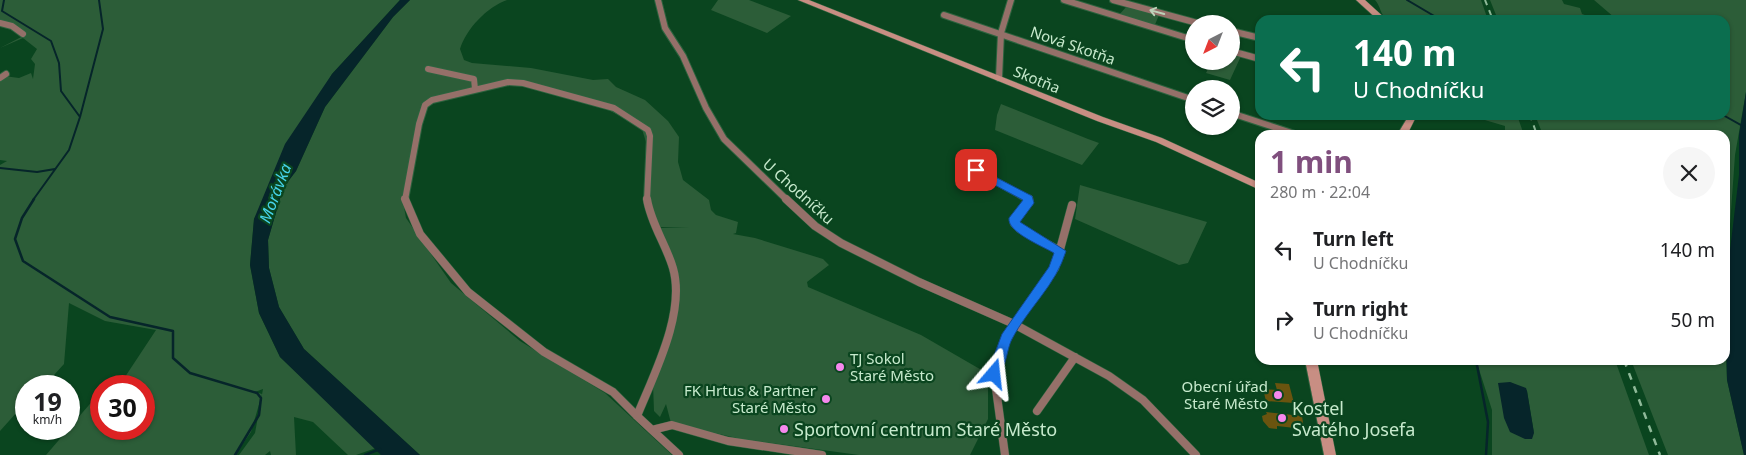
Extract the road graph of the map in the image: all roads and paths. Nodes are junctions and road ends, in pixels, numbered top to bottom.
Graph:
1 (658, 0) edge
2 (802, 0) edge
3 (1011, 0) edge
4 (1064, 0) edge
5 (1113, 0) edge
6 (1360, 0) edge
7 (944, 15) dead end
8 (1377, 15) edge
9 (1185, 20) edge
10 (0, 23) edge
11 (1001, 33) junction
12 (1240, 33) edge
13 (23, 34) dead end
14 (1185, 37) edge
15 (1255, 37) edge
16 (1240, 53) edge
17 (1255, 58) edge
18 (428, 69) dead end
19 (999, 78) junction
20 (475, 89) junction
21 (1185, 97) edge
22 (1240, 116) edge
23 (1283, 130) edge
24 (976, 170) dead end
25 (1255, 185) edge
26 (1072, 206) dead end
27 (1060, 251) junction
28 (1014, 324) junction
29 (1075, 357) junction
30 (1311, 365) edge
31 (1037, 411) dead end
32 (637, 416) junction
33 (652, 430) junction
34 (679, 455) edge
35 (822, 455) edge
36 (1005, 455) edge
37 (1196, 455) edge
38 (1330, 455) edge

1 - 28 street, U Chodníčku
2 - 19 street, Skotňa
3 - 11 street
4 - 14 street
9 -> 5 street
6 - 8 street
7 - 11 street, Nová Skotňa
10 - 13 street
11 - 19 street
11 - 21 street, Nová Skotňa
12 - 15 street
16 - 17 street
18 - 20 street
19 - 25 street, Skotňa
20 - 32 street
20 - 32 street
22 - 23 street
24 - 27 street
26 - 27 street
27 - 28 street
28 - 29 street, U Chodníčku
28 - 36 street
29 - 31 street
29 - 37 street, U Chodníčku
30 - 38 street
32 - 33 street
33 - 34 street
33 - 35 street

